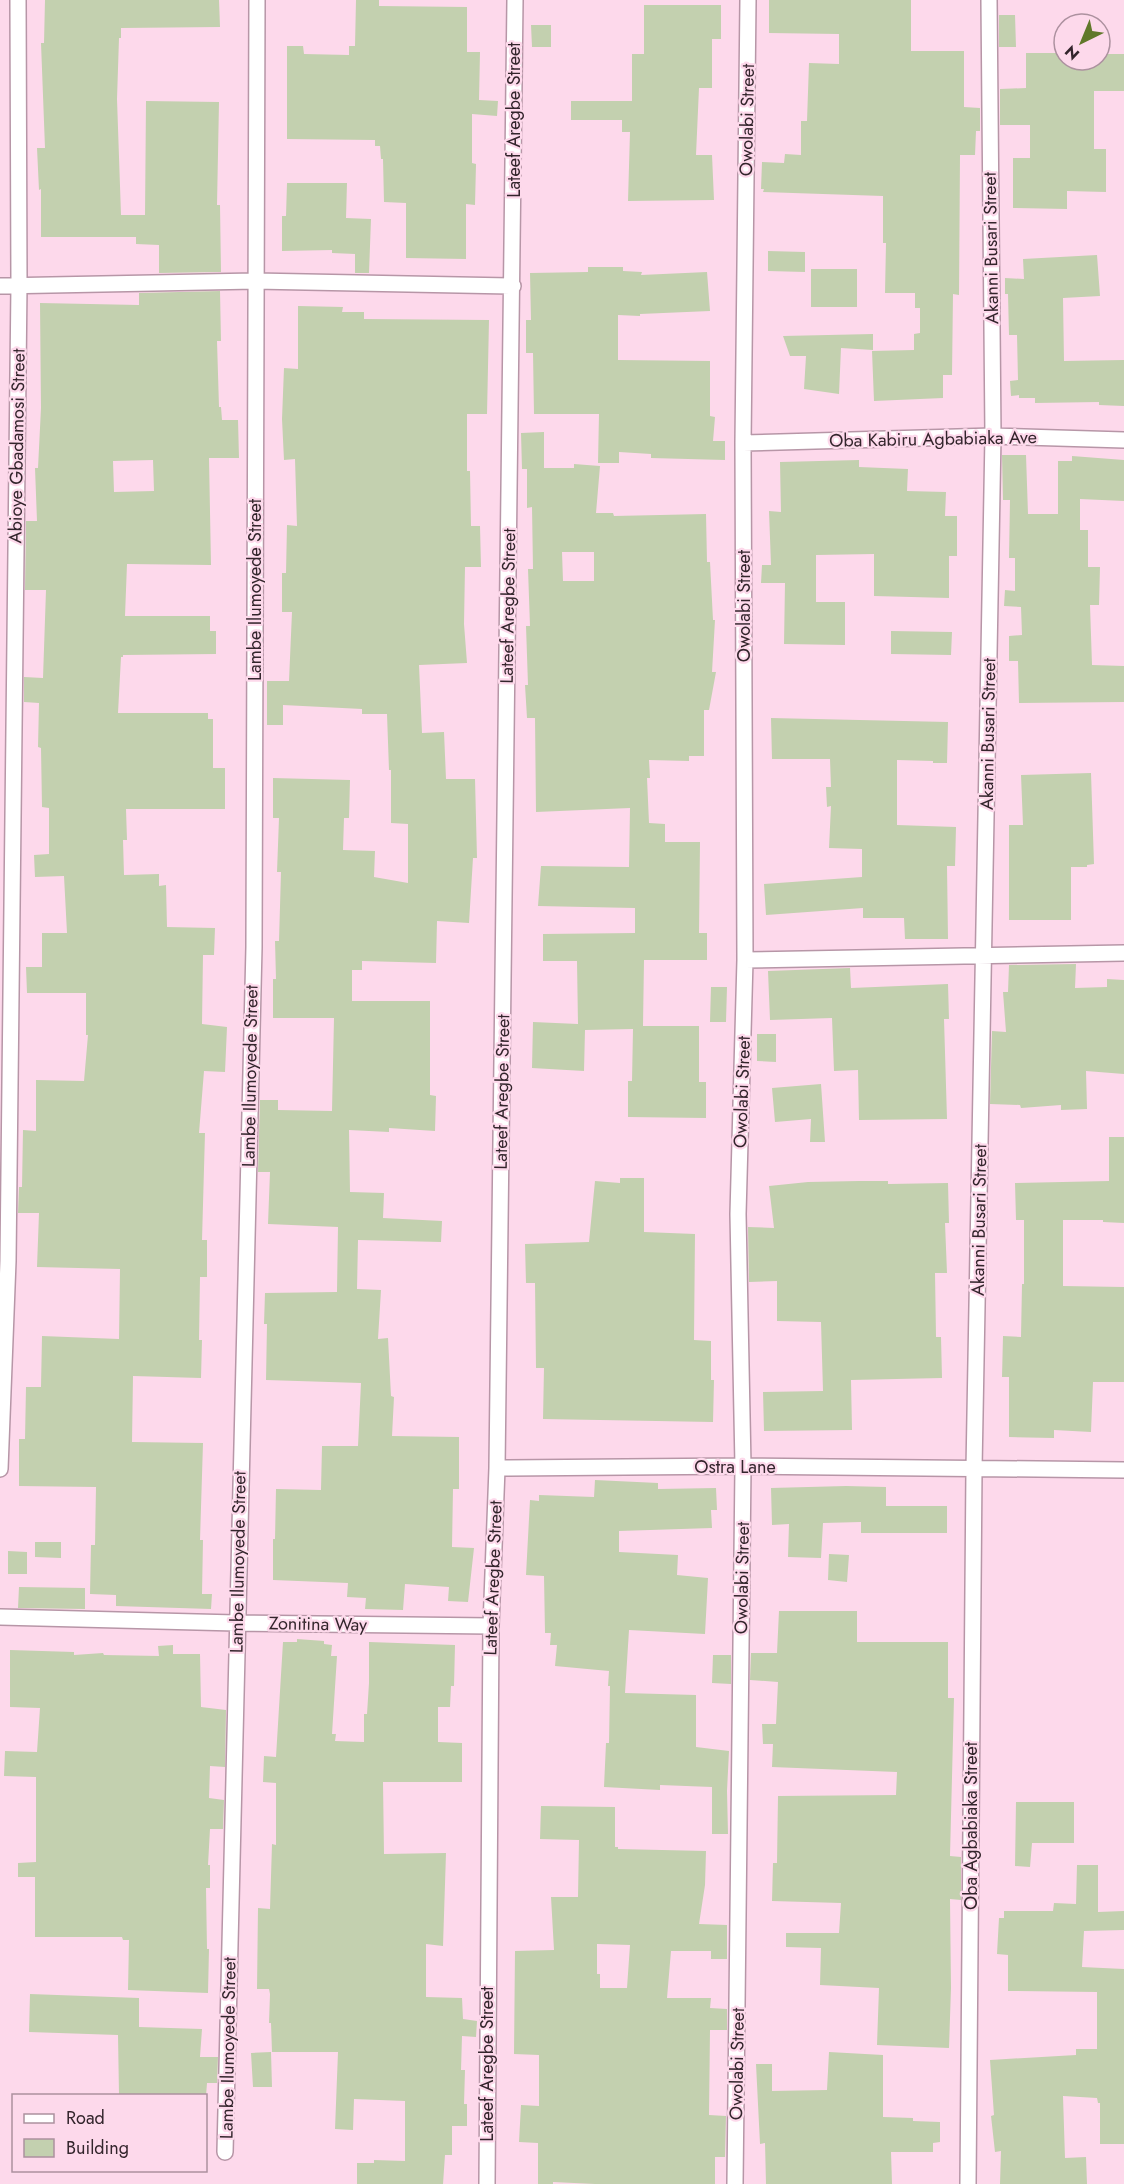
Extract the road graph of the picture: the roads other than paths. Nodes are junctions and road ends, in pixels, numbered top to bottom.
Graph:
1 (18, 0) edge
2 (257, 0) edge
3 (514, 0) edge
4 (748, 0) edge
5 (989, 0) edge
6 (255, 281) junction
7 (19, 285) junction
8 (0, 286) edge
9 (513, 286) junction
10 (993, 436) junction
11 (1124, 440) edge
12 (743, 443) junction
13 (1124, 953) edge
14 (985, 954) junction
15 (745, 960) junction
16 (743, 1466) junction
17 (497, 1468) junction
18 (974, 1468) junction
19 (0, 1469) edge
20 (1124, 1470) edge
21 (0, 1617) edge
22 (237, 1623) junction
23 (491, 1626) junction
24 (225, 2152) dead end
25 (487, 2184) edge
26 (735, 2184) edge
27 (968, 2184) edge

1 - 7 street, Abioye Gbadamosi Street
2 - 6 street, Lambe Ilumoyede Street
3 - 9 street, Lateef Aregbe Street
4 - 12 street, Owolabi Street
5 - 10 street, Akanni Busari Street
6 - 7 street
6 - 9 street
6 - 22 street, Lambe Ilumoyede Street
7 - 8 street
7 - 19 street, Abioye Gbadamosi Street
9 - 17 street, Lateef Aregbe Street
10 - 11 street, Oba Kabiru Agbabiaka Ave
10 - 12 street, Oba Kabiru Agbabiaka Ave
10 - 14 street, Akanni Busari Street
12 - 15 street, Owolabi Street
13 - 14 street
14 - 15 street
14 - 18 street, Akanni Busari Street
15 - 16 street, Owolabi Street
16 - 17 street, Ostra Lane
16 - 18 street, Ostra Lane
16 - 26 street, Owolabi Street
17 - 23 street, Lateef Aregbe Street
18 - 20 street, Ostra Lane
18 - 27 street, Oba Agbabiaka Street
21 - 22 street, Zonitina Way
22 - 23 street, Zonitina Way
22 - 24 street, Lambe Ilumoyede Street
23 - 25 street, Lateef Aregbe Street

